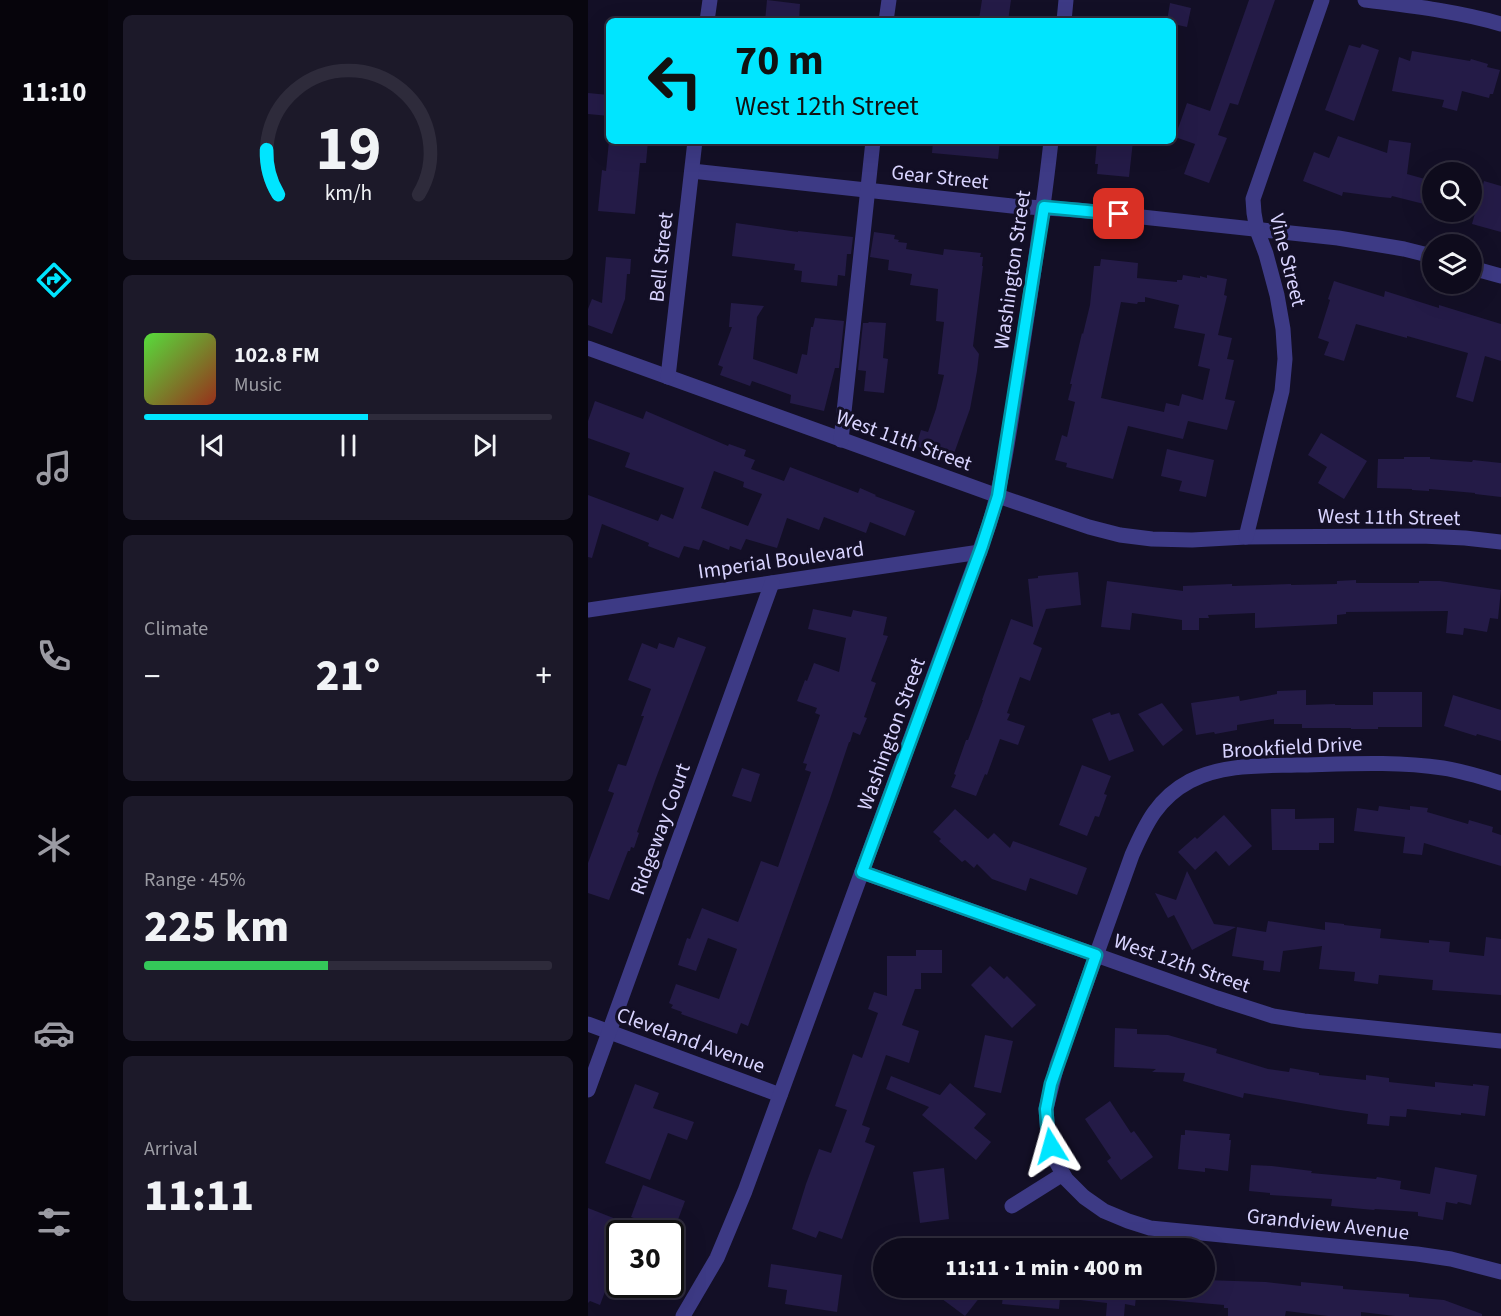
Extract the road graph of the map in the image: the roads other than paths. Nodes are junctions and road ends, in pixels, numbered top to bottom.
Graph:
1 (710, 0) edge
2 (889, 0) edge
3 (1066, 0) edge
4 (1322, 0) edge
5 (1365, 0) edge
6 (707, 18) edge
7 (886, 18) edge
8 (1064, 18) edge
9 (1501, 24) edge
10 (695, 144) edge
11 (873, 144) edge
12 (1051, 144) edge
13 (692, 171) junction
14 (867, 190) junction
15 (1044, 207) junction
16 (1257, 230) junction
17 (1422, 254) edge
18 (1482, 271) edge
19 (1501, 276) edge
20 (588, 348) edge
21 (668, 377) junction
22 (841, 440) junction
23 (998, 496) junction
24 (1246, 537) junction
25 (1501, 543) edge
26 (980, 552) junction
27 (772, 583) junction
28 (588, 610) edge
29 (1501, 783) edge
30 (862, 872) junction
31 (1096, 955) junction
32 (588, 1024) edge
33 (609, 1032) junction
34 (1501, 1041) edge
35 (588, 1089) edge
36 (780, 1095) junction
37 (1063, 1174) junction
38 (1012, 1206) dead end
39 (1149, 1228) joint
40 (1501, 1272) edge
41 (683, 1316) edge

1 - 6 street
2 - 7 street
3 - 8 street
4 - 16 street, Vine Street
5 - 9 street
10 - 13 street, Bell Street
11 - 14 street
12 - 15 street, Washington Street
13 - 14 street, Gear Street
13 - 21 street, Bell Street
14 - 15 street, Gear Street
14 - 22 street
15 - 16 street, Gear Street
15 - 23 street, Washington Street
16 - 17 street, Gear Street
16 - 24 street, Vine Street
18 - 19 street
20 - 21 street, West 11th Street
21 - 22 street, West 11th Street
22 - 23 street, West 11th Street
23 - 24 street, West 11th Street
23 - 26 street, Washington Street
24 - 25 street, West 11th Street
26 - 27 street, Imperial Boulevard
26 - 30 street, Washington Street
27 - 28 street, Imperial Boulevard
27 - 33 street, Ridgeway Court
29 - 31 street, Brookfield Drive
30 - 31 street, West 12th Street
30 - 36 street, Washington Street
31 - 34 street, West 12th Street
31 - 37 street, Brookfield Drive
32 - 33 street, Cleveland Avenue
33 - 35 street, Ridgeway Court
33 - 36 street, Cleveland Avenue
36 - 41 street, Washington Street
37 - 38 street
37 - 39 street, Brookfield Drive
39 - 40 street, Grandview Avenue

